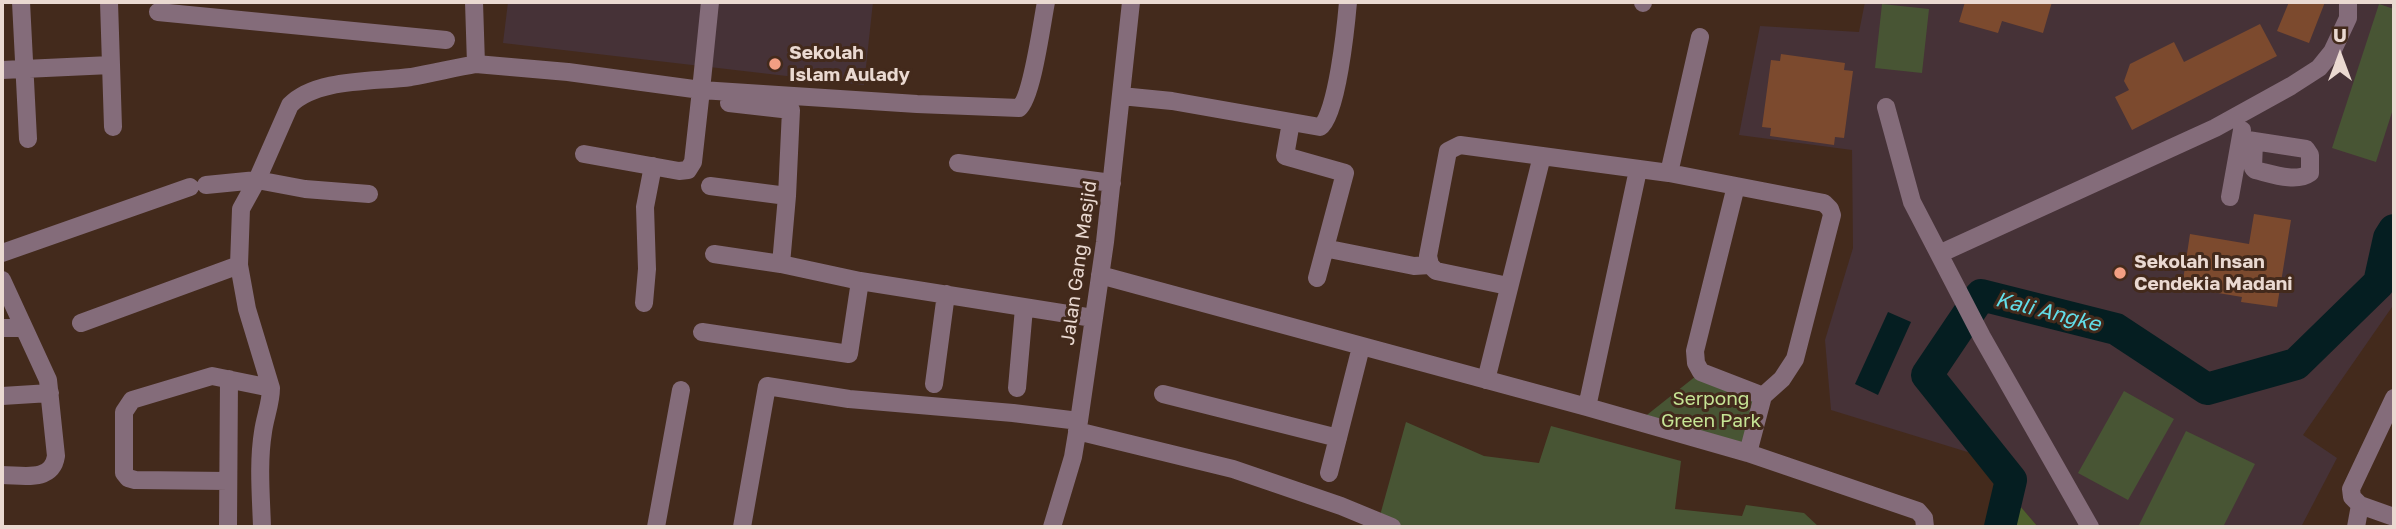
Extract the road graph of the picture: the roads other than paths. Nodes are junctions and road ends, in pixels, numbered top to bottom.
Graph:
1 (20, 2) edge
2 (109, 2) edge
3 (474, 2) edge
4 (710, 2) edge
5 (1046, 2) edge
6 (1131, 2) edge
7 (1348, 2) edge
8 (2348, 2) edge
9 (221, 9) edge
10 (158, 12) dead end
11 (1700, 37) dead end
12 (446, 40) dead end
13 (476, 64) junction
14 (111, 65) junction
15 (24, 69) junction
16 (2, 70) edge
17 (701, 90) junction
18 (1121, 96) junction
19 (717, 102) dead end
20 (1886, 107) dead end
21 (2246, 113) junction
22 (1291, 122) junction
23 (113, 127) dead end
24 (28, 139) dead end
25 (584, 154) dead end
26 (1542, 156) junction
27 (958, 163) dead end
28 (653, 166) junction
29 (1638, 170) junction
30 (1669, 173) junction
31 (257, 180) junction
32 (1112, 183) junction
33 (710, 186) dead end
34 (1735, 186) junction
35 (369, 194) dead end
36 (788, 196) junction
37 (2230, 197) dead end
38 (1334, 250) dead end
39 (2, 253) edge
40 (714, 254) dead end
41 (1939, 254) junction
42 (780, 264) junction
43 (239, 265) junction
44 (1430, 265) junction
45 (1100, 275) junction
46 (1317, 278) dead end
47 (2, 280) edge
48 (860, 281) junction
49 (1508, 286) junction
50 (946, 294) junction
51 (6, 300) edge
52 (644, 303) dead end
53 (1024, 309) junction
54 (1094, 318) junction
55 (81, 323) dead end
56 (2, 328) edge
57 (23, 328) junction
58 (702, 332) dead end
59 (1361, 347) junction
60 (229, 379) junction
61 (1486, 380) junction
62 (934, 384) dead end
63 (271, 388) junction
64 (1017, 388) dead end
65 (681, 390) dead end
66 (50, 393) junction
67 (1163, 394) dead end
68 (2, 396) edge
69 (1763, 396) junction
70 (2394, 398) edge
71 (1587, 407) junction
72 (1078, 426) junction
73 (1338, 438) junction
74 (1748, 453) junction
75 (1329, 474) dead end
76 (2, 475) edge
77 (228, 481) junction
78 (2360, 505) junction
79 (2394, 516) edge
80 (229, 527) edge
81 (262, 527) edge
82 (660, 527) edge
83 (742, 527) edge
84 (1052, 527) edge
85 (1392, 527) edge
86 (1924, 527) edge
87 (2090, 527) edge
88 (2356, 527) edge

1 - 15 street
2 - 14 street
3 - 13 street
4 - 17 street
5 - 17 street
6 - 18 street, Jalan Gang Masjid
7 - 22 street
8 - 21 street
9 - 10 street
9 - 12 street
11 - 30 street
13 - 17 street
13 - 31 street
14 - 15 street
14 - 23 street
15 - 16 street
15 - 24 street
17 - 28 street
18 - 22 street
18 - 32 street, Jalan Gang Masjid
19 - 36 street
20 - 41 street
21 - 37 street
21 - 41 street
22 - 46 street
25 - 28 street
26 - 29 street
26 - 44 street
26 - 49 street
27 - 32 street
28 - 52 street
29 - 30 street
29 - 71 street
30 - 34 street
31 - 35 street
31 - 39 street
31 - 43 street
32 - 45 street, Jalan Gang Masjid
33 - 36 street
34 - 69 street
34 - 69 street
36 - 42 street
38 - 44 street
40 - 42 street
41 - 87 street
42 - 48 street
43 - 55 street
43 - 63 street
44 - 49 street
45 - 54 street, Jalan Gang Masjid
45 - 59 street
47 - 51 street
48 - 50 street
48 - 58 street
49 - 61 street
50 - 53 street
50 - 62 street
51 - 57 street
53 - 54 street
53 - 64 street
54 - 72 street, Jalan Gang Masjid
56 - 57 street
57 - 66 street
59 - 61 street
59 - 73 street
60 - 63 street
60 - 77 street
60 - 77 street
61 - 71 street
63 - 81 street
65 - 82 street
66 - 68 street
66 - 76 street
67 - 73 street
69 - 74 street
70 - 78 street
71 - 74 street
72 - 83 street
72 - 84 street, Jalan Gang Masjid
72 - 85 street
73 - 75 street
74 - 86 street
77 - 80 street
78 - 79 street
78 - 88 street

